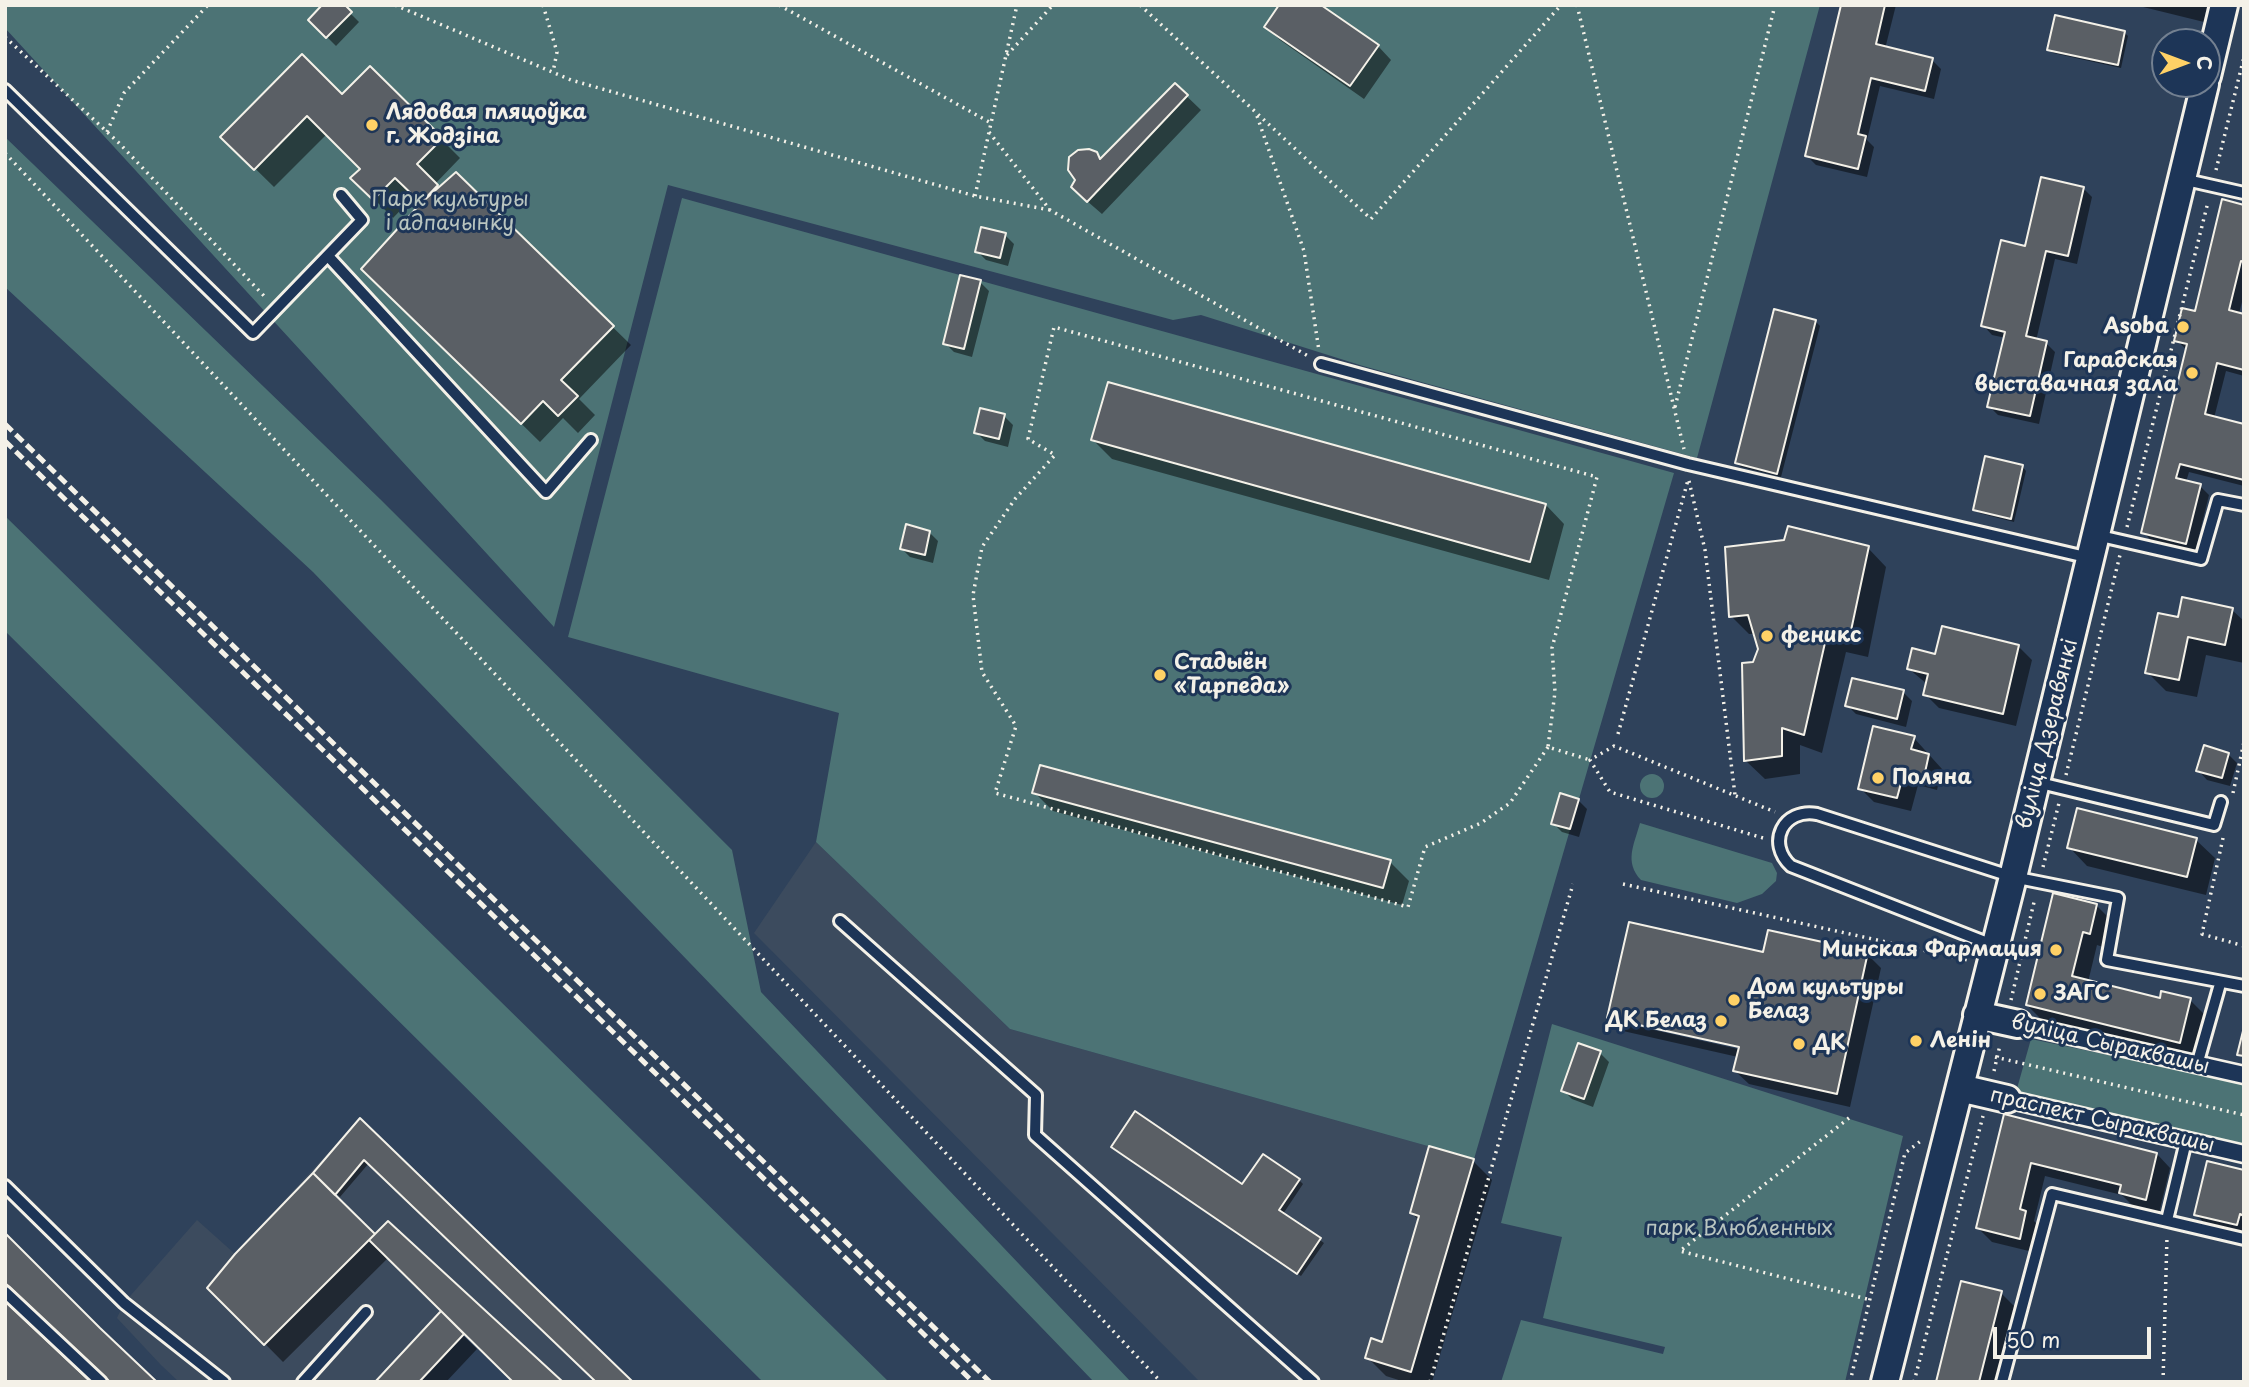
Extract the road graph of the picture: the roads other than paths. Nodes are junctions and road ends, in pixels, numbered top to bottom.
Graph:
1 (2224, 5) edge
2 (2218, 28) edge
3 (5, 90) edge
4 (2202, 98) edge
5 (2182, 179) junction
6 (2244, 193) edge
7 (341, 195) dead end
8 (328, 256) junction
9 (1321, 364) road end
10 (591, 440) dead end
11 (2244, 505) edge
12 (2093, 546) junction
13 (2036, 782) junction
14 (2225, 804) road end
15 (2026, 879) junction
16 (840, 921) dead end
17 (1995, 946) junction
18 (2220, 984) junction
19 (2244, 986) edge
20 (1977, 1015) junction
21 (2012, 1023) joint
22 (2197, 1065) junction
23 (2244, 1075) edge
24 (1960, 1088) junction
25 (1998, 1097) joint
26 (2186, 1141) junction
27 (2244, 1154) edge
28 (5, 1186) edge
29 (2167, 1220) junction
30 (2244, 1239) edge
31 (5, 1292) edge
32 (366, 1312) dead end
33 (101, 1382) edge
34 (225, 1382) edge
35 (303, 1382) edge
36 (1313, 1382) edge
37 (1885, 1382) edge
38 (2002, 1382) edge

1 - 2 street
3 - 8 lane
4 - 5 street, вуліца Дзеравянкі
5 - 6 lane
5 - 12 street, вуліца Дзеравянкі
7 - 8 lane
8 - 10 lane
9 - 12 lane
11 - 12 lane
12 - 13 street, вуліца Дзеравянкі
13 - 14 lane
13 - 15 street, вуліца Дзеравянкі
15 - 17 street, вуліца Дзеравянкі
15 - 17 lane
15 - 18 lane
16 - 36 lane
17 - 20 street, вуліца Дзеравянкі
18 - 19 lane
18 - 22 lane
20 - 21 street, вуліца Сыраквашы
20 - 24 street, вуліца Дзеравянкі
21 - 22 street, вуліца Сыраквашы
22 - 23 street, вуліца Сыраквашы
24 - 25 street, праспект Сыраквашы
24 - 37 street, вуліца Дзеравянкі
25 - 26 street, праспект Сыраквашы
26 - 27 street, праспект Сыраквашы
26 - 29 lane
28 - 34 lane
29 - 30 lane
29 - 38 lane
31 - 33 lane
32 - 35 lane

